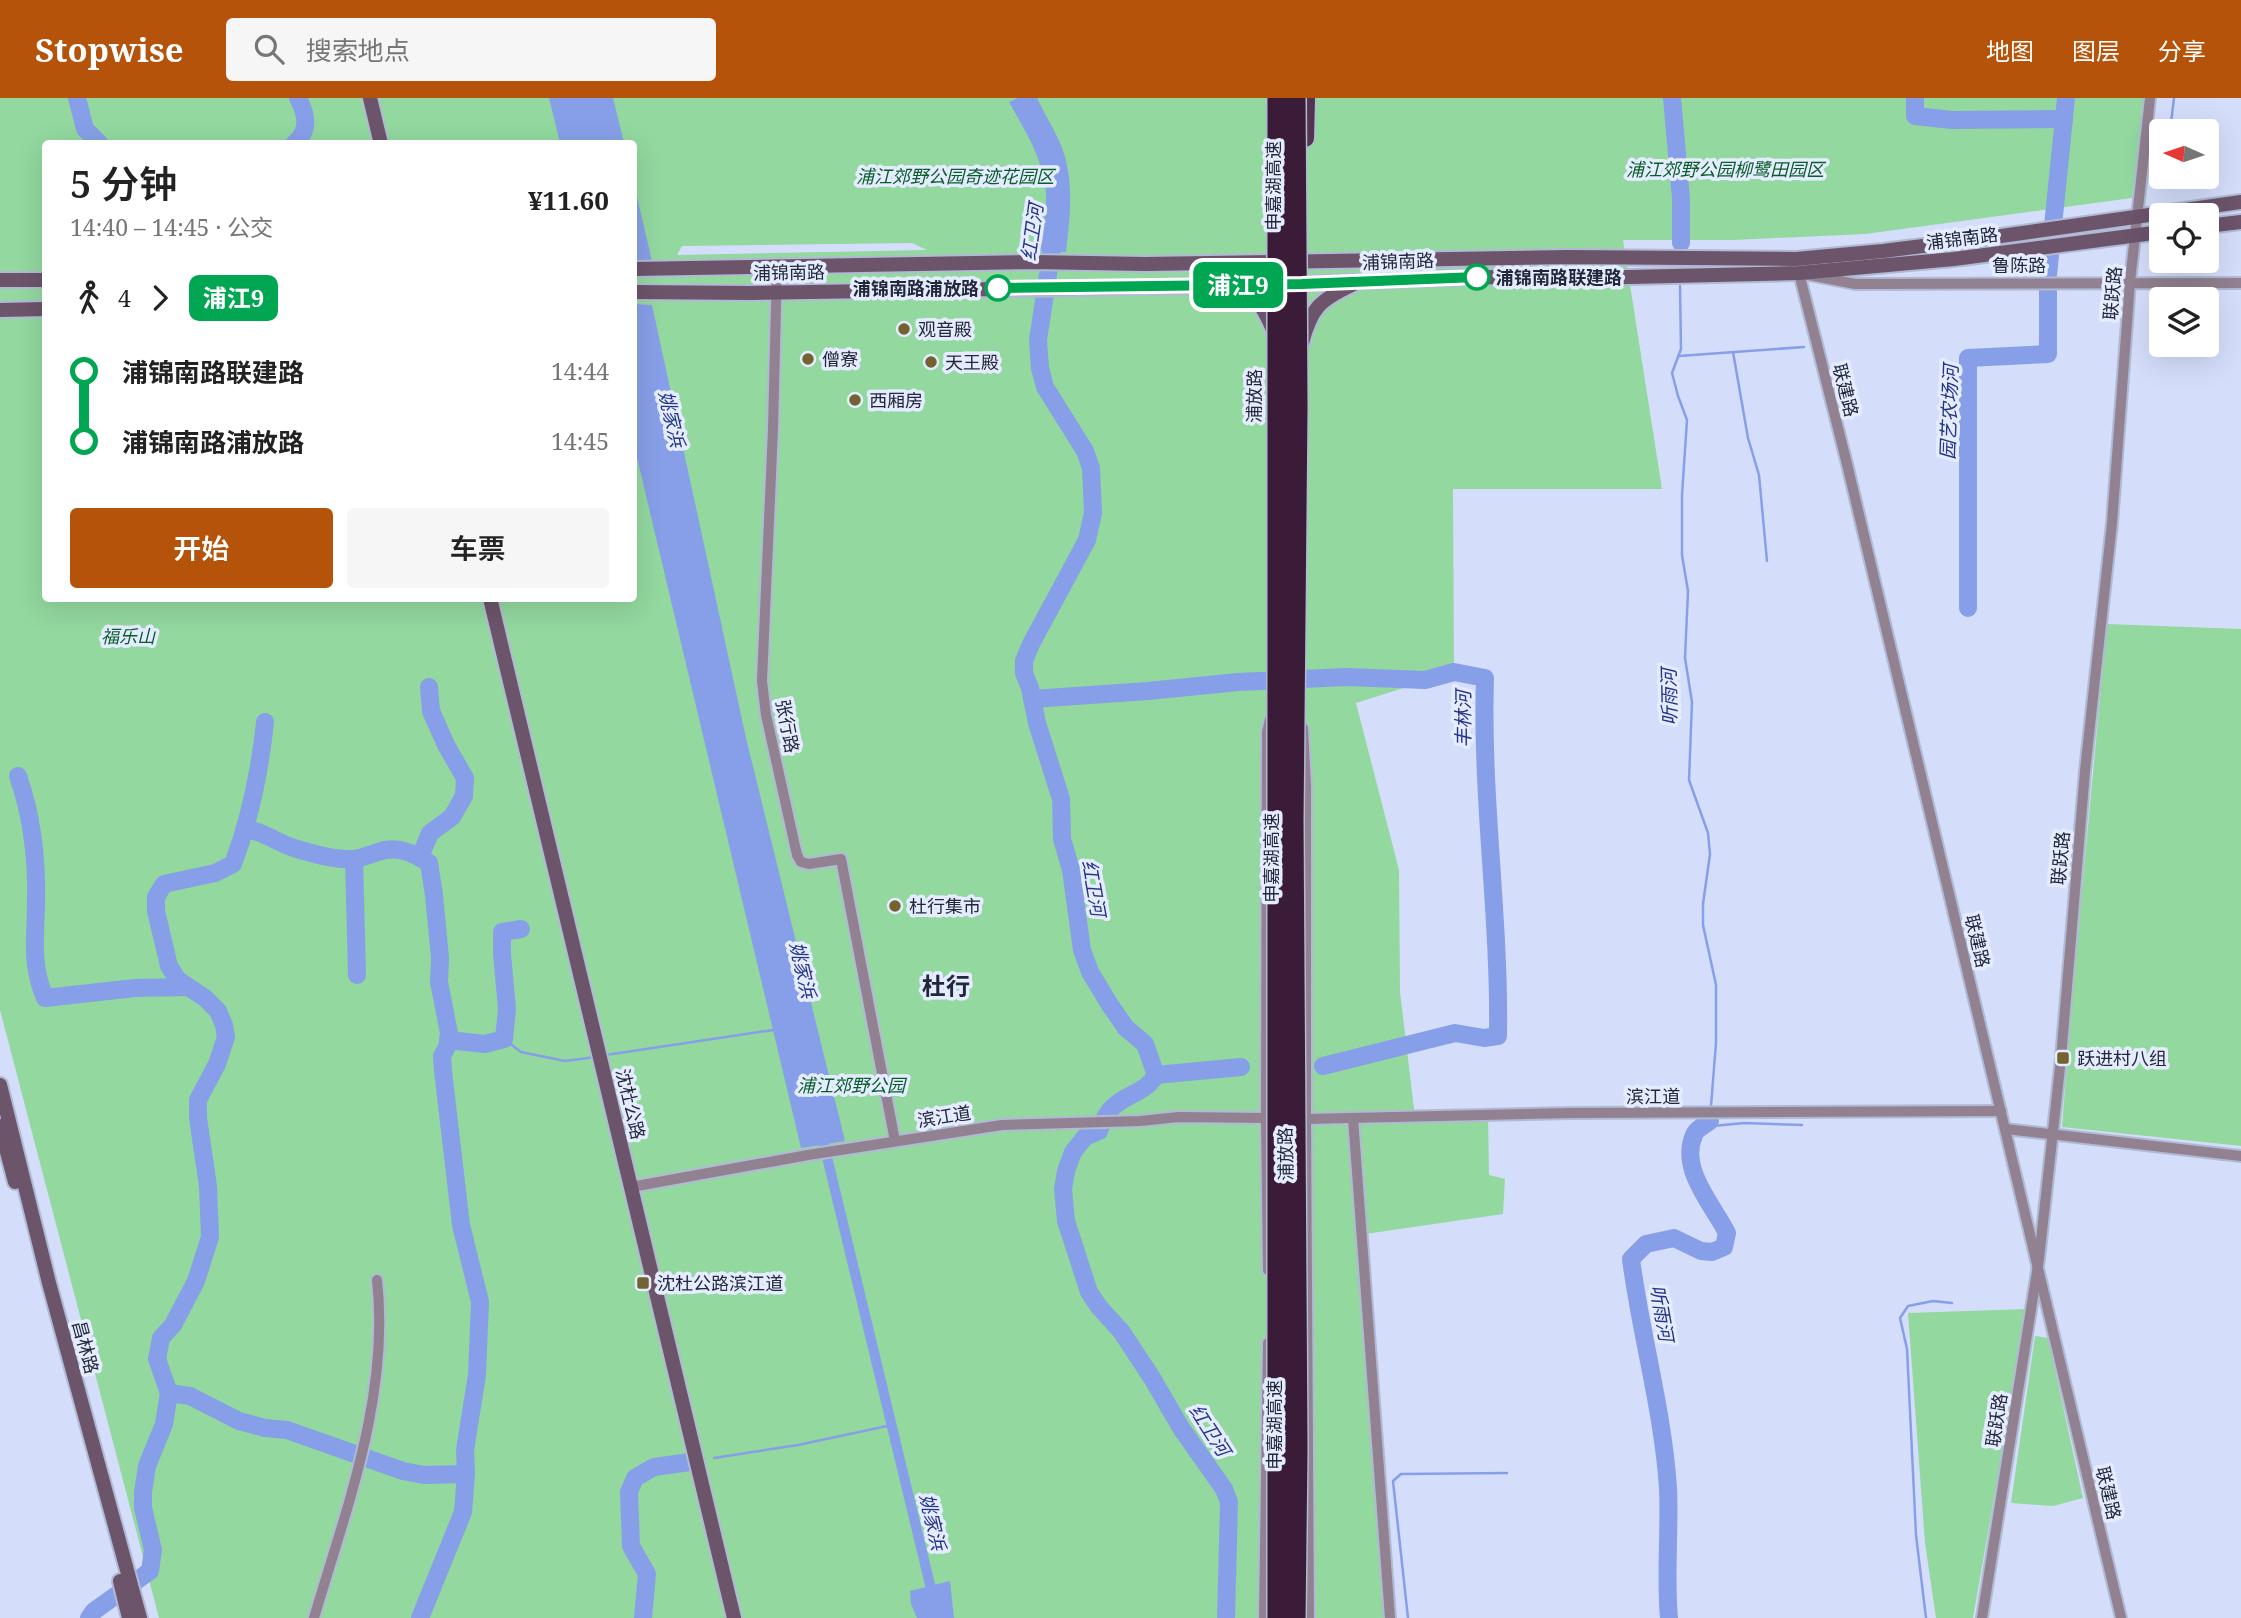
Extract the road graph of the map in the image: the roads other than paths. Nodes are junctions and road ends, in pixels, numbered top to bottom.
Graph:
1 (370, 98) edge
2 (1271, 98) edge
3 (1278, 98) edge
4 (1295, 98) edge
5 (1306, 98) edge
6 (2150, 98) edge
7 (380, 140) edge
8 (2241, 202) edge
9 (2137, 217) junction
10 (2241, 222) edge
11 (2219, 225) edge
12 (2149, 234) edge
13 (2135, 236) junction
14 (1273, 262) junction
15 (1302, 263) junction
16 (777, 266) junction
17 (637, 269) edge
18 (1799, 274) junction
19 (0, 280) edge
20 (42, 280) edge
21 (1361, 282) junction
22 (2130, 282) junction
23 (2241, 283) edge
24 (1302, 284) junction
25 (1225, 285) junction
26 (1274, 285) junction
27 (637, 292) edge
28 (775, 292) junction
29 (42, 309) edge
30 (0, 310) edge
31 (1274, 332) junction
32 (1301, 347) junction
33 (491, 602) edge
34 (1297, 687) junction
35 (1274, 690) junction
36 (0, 1085) edge
37 (2001, 1111) junction
38 (1266, 1118) junction
39 (1353, 1118) junction
40 (1306, 1119) junction
41 (0, 1126) edge
42 (2006, 1129) junction
43 (2052, 1134) junction
44 (895, 1141) junction
45 (2241, 1156) edge
46 (631, 1187) junction
47 (2038, 1270) junction
48 (377, 1280) dead end
49 (123, 1573) junction
50 (130, 1607) edge
51 (139, 1618) edge
52 (314, 1618) edge
53 (734, 1618) edge
54 (1264, 1618) edge
55 (1276, 1618) edge
56 (1297, 1618) edge
57 (1309, 1618) edge
58 (1390, 1618) edge
59 (1982, 1618) edge
60 (2121, 1618) edge

1 - 7 main road
2 - 14 main road, 浦放路
3 - 55 highway, 申嘉湖高速, bridge
4 - 56 highway, 申嘉湖高速, bridge
5 - 15 main road, 浦放路
6 - 9 street, 联跃路
8 - 9 main road, 浦锦南路
9 - 13 street, 联跃路
9 - 15 main road, 浦锦南路
10 - 11 main road
12 - 13 main road, 浦锦南路
13 - 18 main road, 浦锦南路
13 - 22 street, 联跃路
14 - 15 main road, 浦锦南路
14 - 16 main road, 浦锦南路
14 - 26 main road, 浦放路
15 - 24 main road, 浦放路
16 - 17 main road, 浦锦南路
16 - 28 street, 张行路
18 - 21 main road, 浦锦南路
18 - 22 street, 鲁陈路
18 - 37 street, 联建路
19 - 20 main road
21 - 24 main road, 浦锦南路
21 - 32 main road
22 - 23 street, 鲁陈路
22 - 43 street, 联跃路
24 - 26 main road, 浦锦南路
24 - 32 main road, 浦放路
25 - 26 main road, 浦锦南路
25 - 28 main road, 浦锦南路
25 - 31 main road
26 - 31 main road, 浦放路
27 - 28 main road, 浦锦南路
28 - 44 street, 张行路
29 - 30 main road
31 - 35 main road, 浦放路, bridge
32 - 34 main road, 浦放路, bridge
33 - 46 main road, 沈杜公路
34 - 40 street, 浦放路
34 - 56 main road, 浦放路, bridge
35 - 38 street, 浦放路
35 - 55 main road, 浦放路, bridge
36 - 49 main road, 昌林路
37 - 39 street, 滨江道
37 - 42 street, 联建路
38 - 44 street, 滨江道
38 - 54 street, 浦放路
39 - 40 street, 滨江道
39 - 58 street
40 - 57 street, 浦放路
41 - 49 main road, 昌林路
42 - 43 street
42 - 47 street, 联建路
43 - 45 street
43 - 47 street, 联跃路
44 - 46 street, 滨江道
46 - 53 main road, 沈杜公路
47 - 59 street, 联跃路
47 - 60 street, 联建路
48 - 52 street
49 - 50 main road, 昌林路
50 - 51 main road, 昌林路

